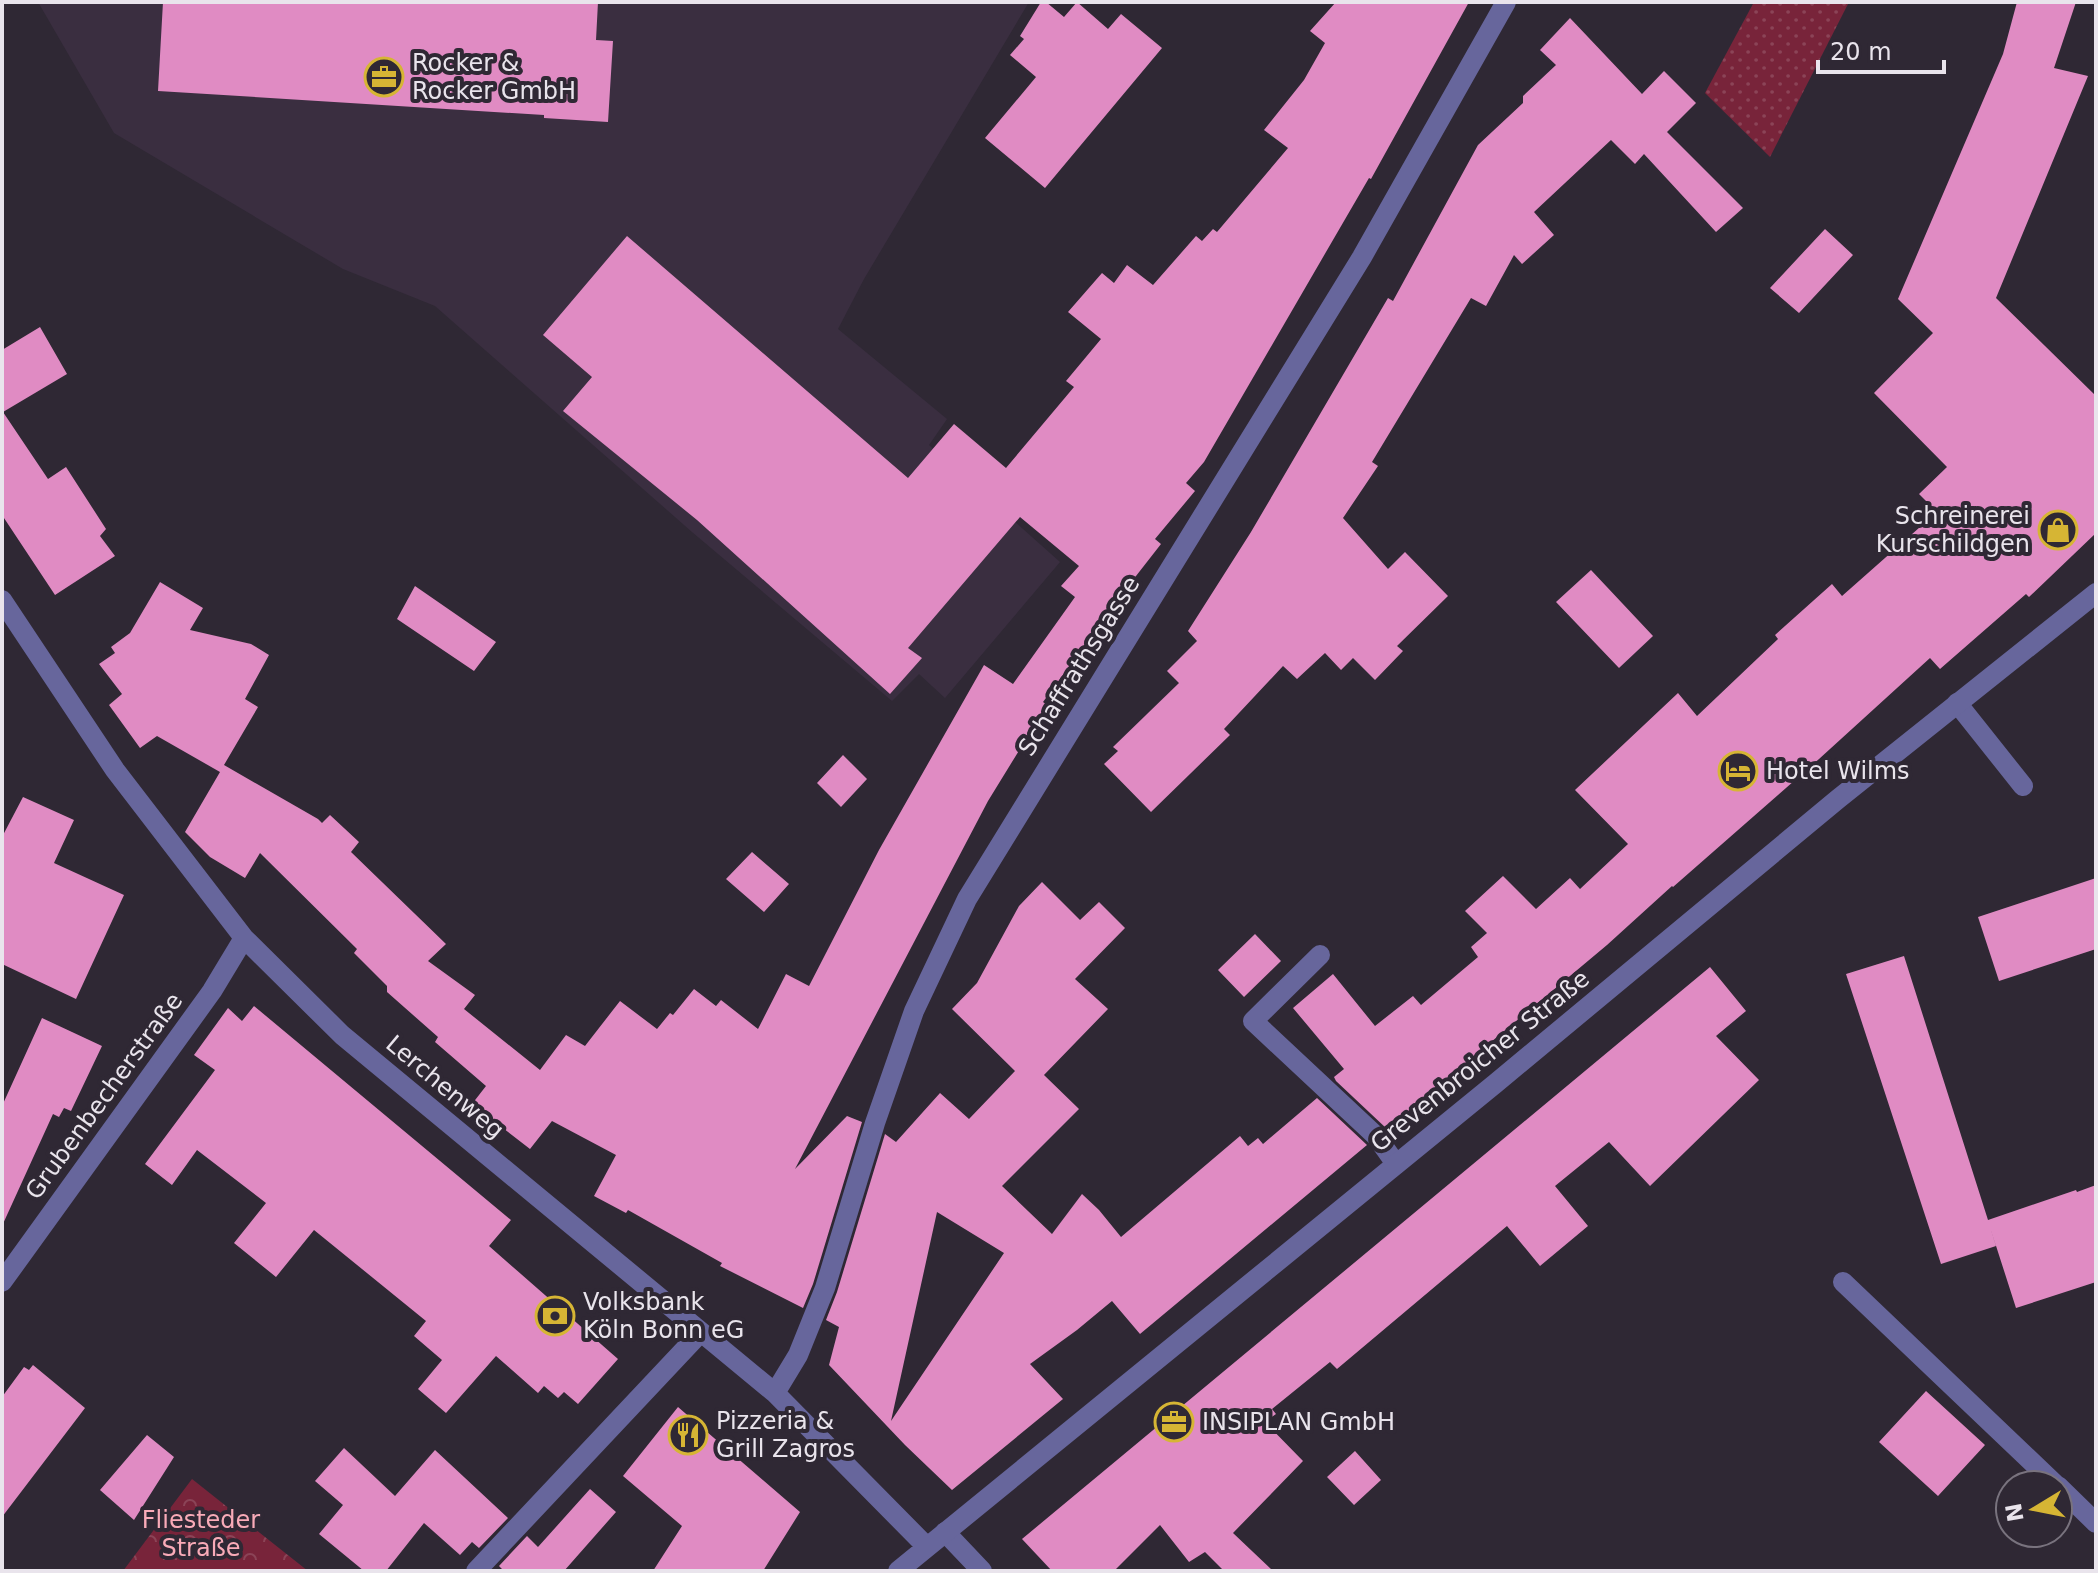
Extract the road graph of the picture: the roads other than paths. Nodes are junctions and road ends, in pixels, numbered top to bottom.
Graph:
1 (1506, 2) edge
2 (2096, 593) edge
3 (2, 600) edge
4 (1957, 703) junction
5 (2023, 786) dead end
6 (244, 938) junction
7 (1320, 955) dead end
8 (1396, 1164) junction
9 (2, 1282) edge
10 (1843, 1282) dead end
11 (701, 1332) junction
12 (775, 1393) junction
13 (2039, 1469) edge
14 (2074, 1502) edge
15 (2096, 1523) edge
16 (945, 1532) junction
17 (927, 1547) junction
18 (476, 1571) edge
19 (898, 1571) edge
20 (982, 1571) edge

1 - 12 street, Schaffrathsgasse
2 - 4 street, Grevenbroicher Straße
3 - 6 street, Lerchenweg
4 - 5 street
4 - 8 street, Grevenbroicher Straße
6 - 9 street, Grubenbecherstraße
6 - 11 street, Lerchenweg
7 - 8 street
8 - 16 street, Grevenbroicher Straße
10 - 13 street
11 - 12 street, Lerchenweg
11 - 18 street
12 - 17 street, Lerchenweg
14 - 15 street
16 - 17 street, Grevenbroicher Straße
16 - 20 street
17 - 19 street, Grevenbroicher Straße

